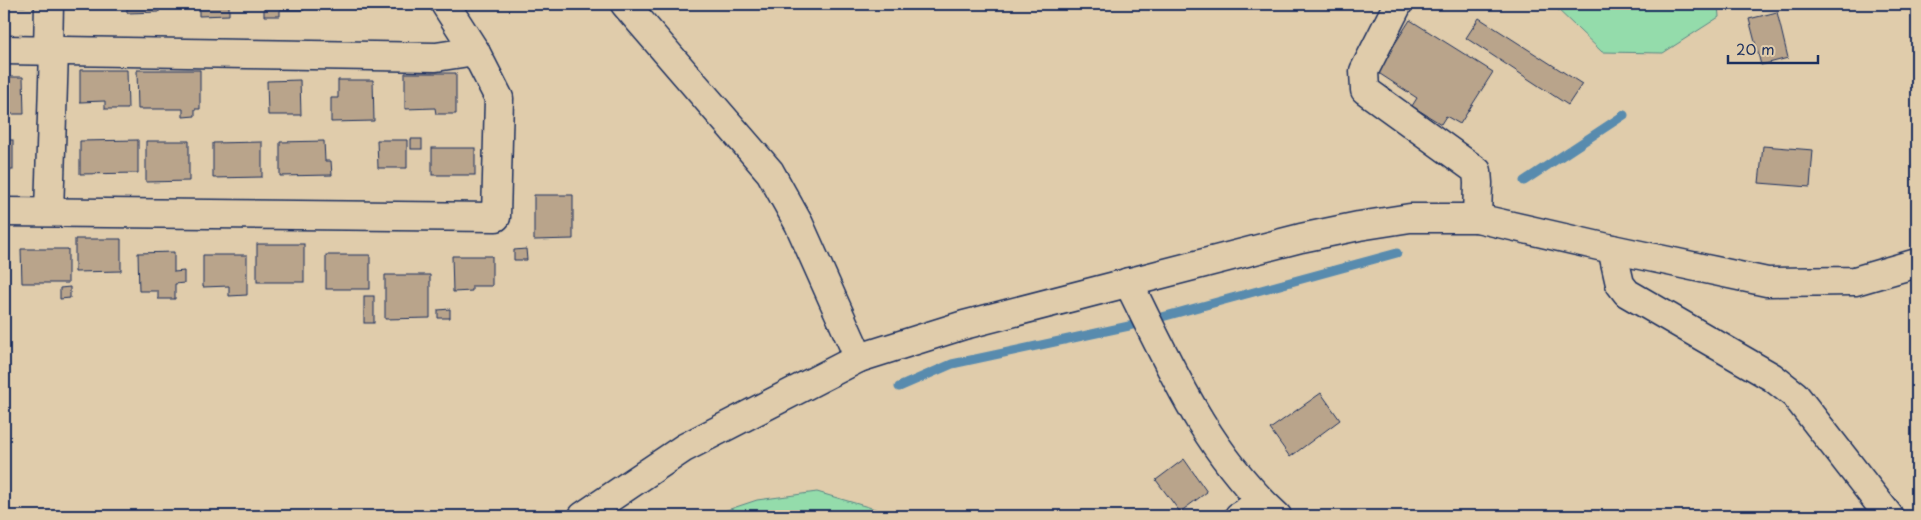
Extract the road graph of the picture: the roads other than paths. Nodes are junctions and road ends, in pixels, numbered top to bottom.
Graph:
1 (48, 4) edge
2 (445, 4) edge
3 (626, 4) edge
4 (1398, 4) edge
5 (4, 50) edge
6 (51, 51) junction
7 (475, 51) junction
8 (4, 212) edge
9 (49, 212) junction
10 (1476, 218) junction
11 (1612, 250) junction
12 (1917, 263) edge
13 (1128, 282) junction
14 (859, 358) junction
15 (1259, 511) edge
16 (583, 516) edge
17 (1889, 516) edge

1 - 6 street
2 - 7 street
3 - 14 street
4 - 10 street
5 - 6 street
6 - 7 street
6 - 9 street
7 - 9 street
8 - 9 street
10 - 11 street
10 - 13 street
11 - 12 street
11 - 17 street
13 - 14 street
13 - 15 street
14 - 16 street

